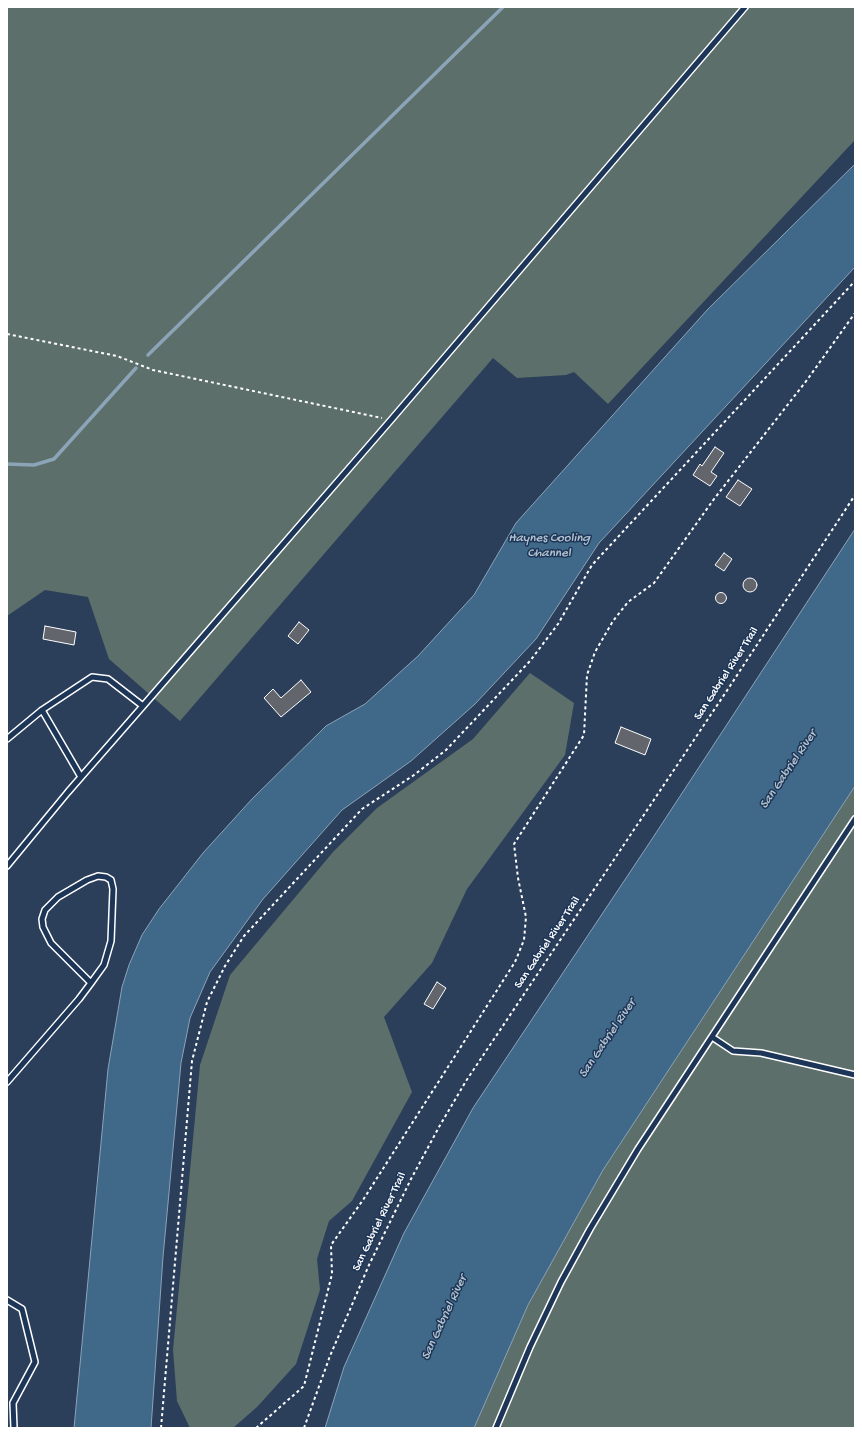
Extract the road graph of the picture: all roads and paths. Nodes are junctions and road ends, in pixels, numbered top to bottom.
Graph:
1 (745, 7) edge
2 (855, 281) edge
3 (855, 313) edge
4 (7, 334) edge
5 (391, 420) junction
6 (855, 495) edge
7 (143, 706) junction
8 (42, 710) junction
9 (7, 739) edge
10 (81, 777) junction
11 (855, 819) edge
12 (7, 866) edge
13 (91, 983) junction
14 (712, 1037) junction
15 (855, 1075) edge
16 (7, 1082) edge
17 (7, 1300) edge
18 (14, 1428) edge
19 (161, 1428) edge
20 (256, 1428) edge
21 (304, 1428) edge
22 (496, 1428) edge

1 - 5 lane
2 - 19 path
3 - 20 path
4 - 5 path
5 - 7 lane
6 - 21 path, San Gabriel River Trail
7 - 8 lane
7 - 10 lane
8 - 9 lane
8 - 10 lane
10 - 12 lane
11 - 14 lane
13 - 13 lane
13 - 16 lane
14 - 15 lane
14 - 22 lane
17 - 18 lane

